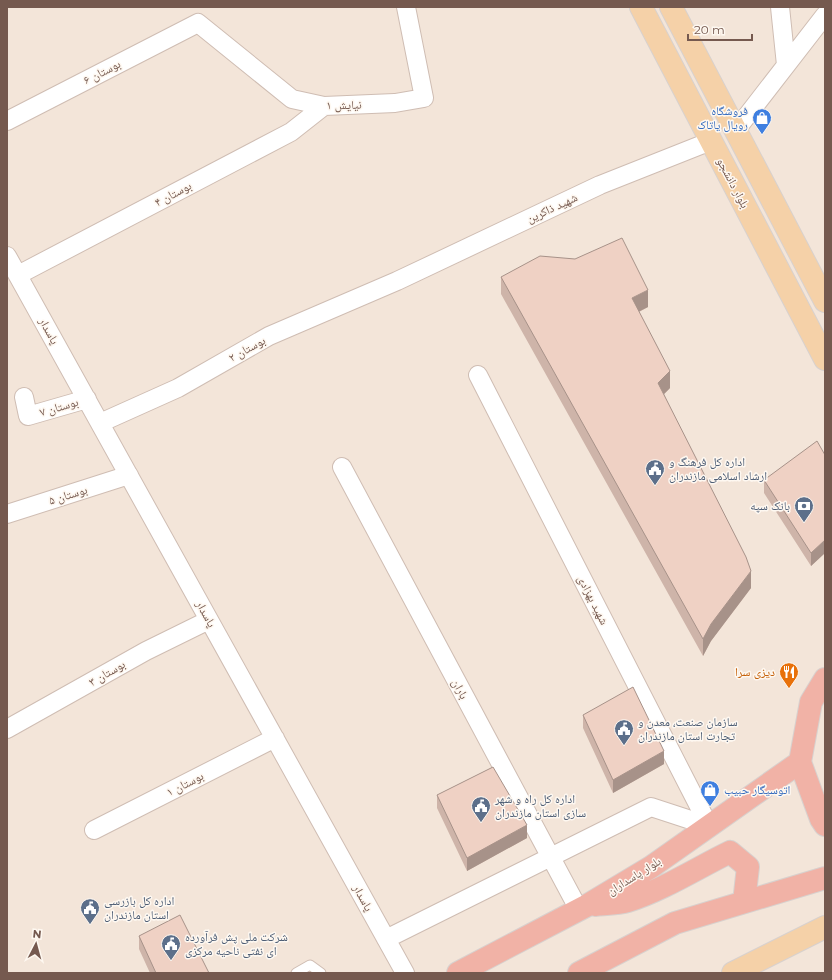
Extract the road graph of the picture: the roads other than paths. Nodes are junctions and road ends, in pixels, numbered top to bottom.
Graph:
1 (406, 7) edge
2 (641, 7) edge
3 (671, 7) edge
4 (780, 7) edge
5 (825, 15) edge
6 (198, 23) joint
7 (786, 65) junction
8 (324, 106) junction
9 (7, 121) edge
10 (736, 130) junction
11 (711, 141) junction
12 (7, 256) edge
13 (18, 275) junction
14 (397, 281) joint
15 (825, 301) edge
16 (825, 359) edge
17 (478, 375) dead end
18 (24, 397) dead end
19 (87, 399) junction
20 (100, 423) junction
21 (342, 467) dead end
22 (129, 476) junction
23 (7, 514) edge
24 (209, 620) junction
25 (825, 679) edge
26 (7, 730) edge
27 (275, 738) junction
28 (800, 762) junction
29 (825, 825) edge
30 (709, 826) junction
31 (94, 830) dead end
32 (550, 857) junction
33 (825, 878) edge
34 (744, 902) junction
35 (583, 908) junction
36 (825, 926) edge
37 (386, 938) junction
38 (296, 973) edge
39 (322, 973) edge
40 (405, 973) edge
41 (458, 973) edge
42 (579, 973) edge
43 (733, 973) edge

1 - 8 street, نیایش ۱
2 - 11 main road, بلوار دانشجو
3 - 10 main road
4 - 7 street
5 - 7 street
6 - 8 street, نیایش ۱
6 - 9 street, بوستان ۶
7 - 10 street
8 - 13 street, بوستان ۴
10 - 15 main road
11 - 14 street, شهید ذاکرین
11 - 16 main road, بلوار دانشجو
12 - 13 street, پاسدار
13 - 19 street, پاسدار
14 - 20 street, بوستان ۲
17 - 30 street, شهید بهزادی
18 - 19 street, بوستان ۷
19 - 20 street, پاسدار
20 - 22 street, پاسدار
21 - 32 street, باران
22 - 23 street, بوستان ۵
22 - 24 street, پاسدار
24 - 26 street, بوستان ۳
24 - 27 street, پاسدار
25 - 28 highway
27 - 31 street, بوستان ۱
27 - 37 street, پاسدار
28 - 29 highway
28 - 30 highway, بلوار پاسداران
30 - 32 street
30 - 35 highway, بلوار پاسداران
32 - 35 street, باران
32 - 37 street
33 - 34 highway
34 - 35 highway
34 - 42 highway
35 - 41 highway, بلوار پاسداران
36 - 43 main road
37 - 40 street, پاسدار
38 - 39 lane

